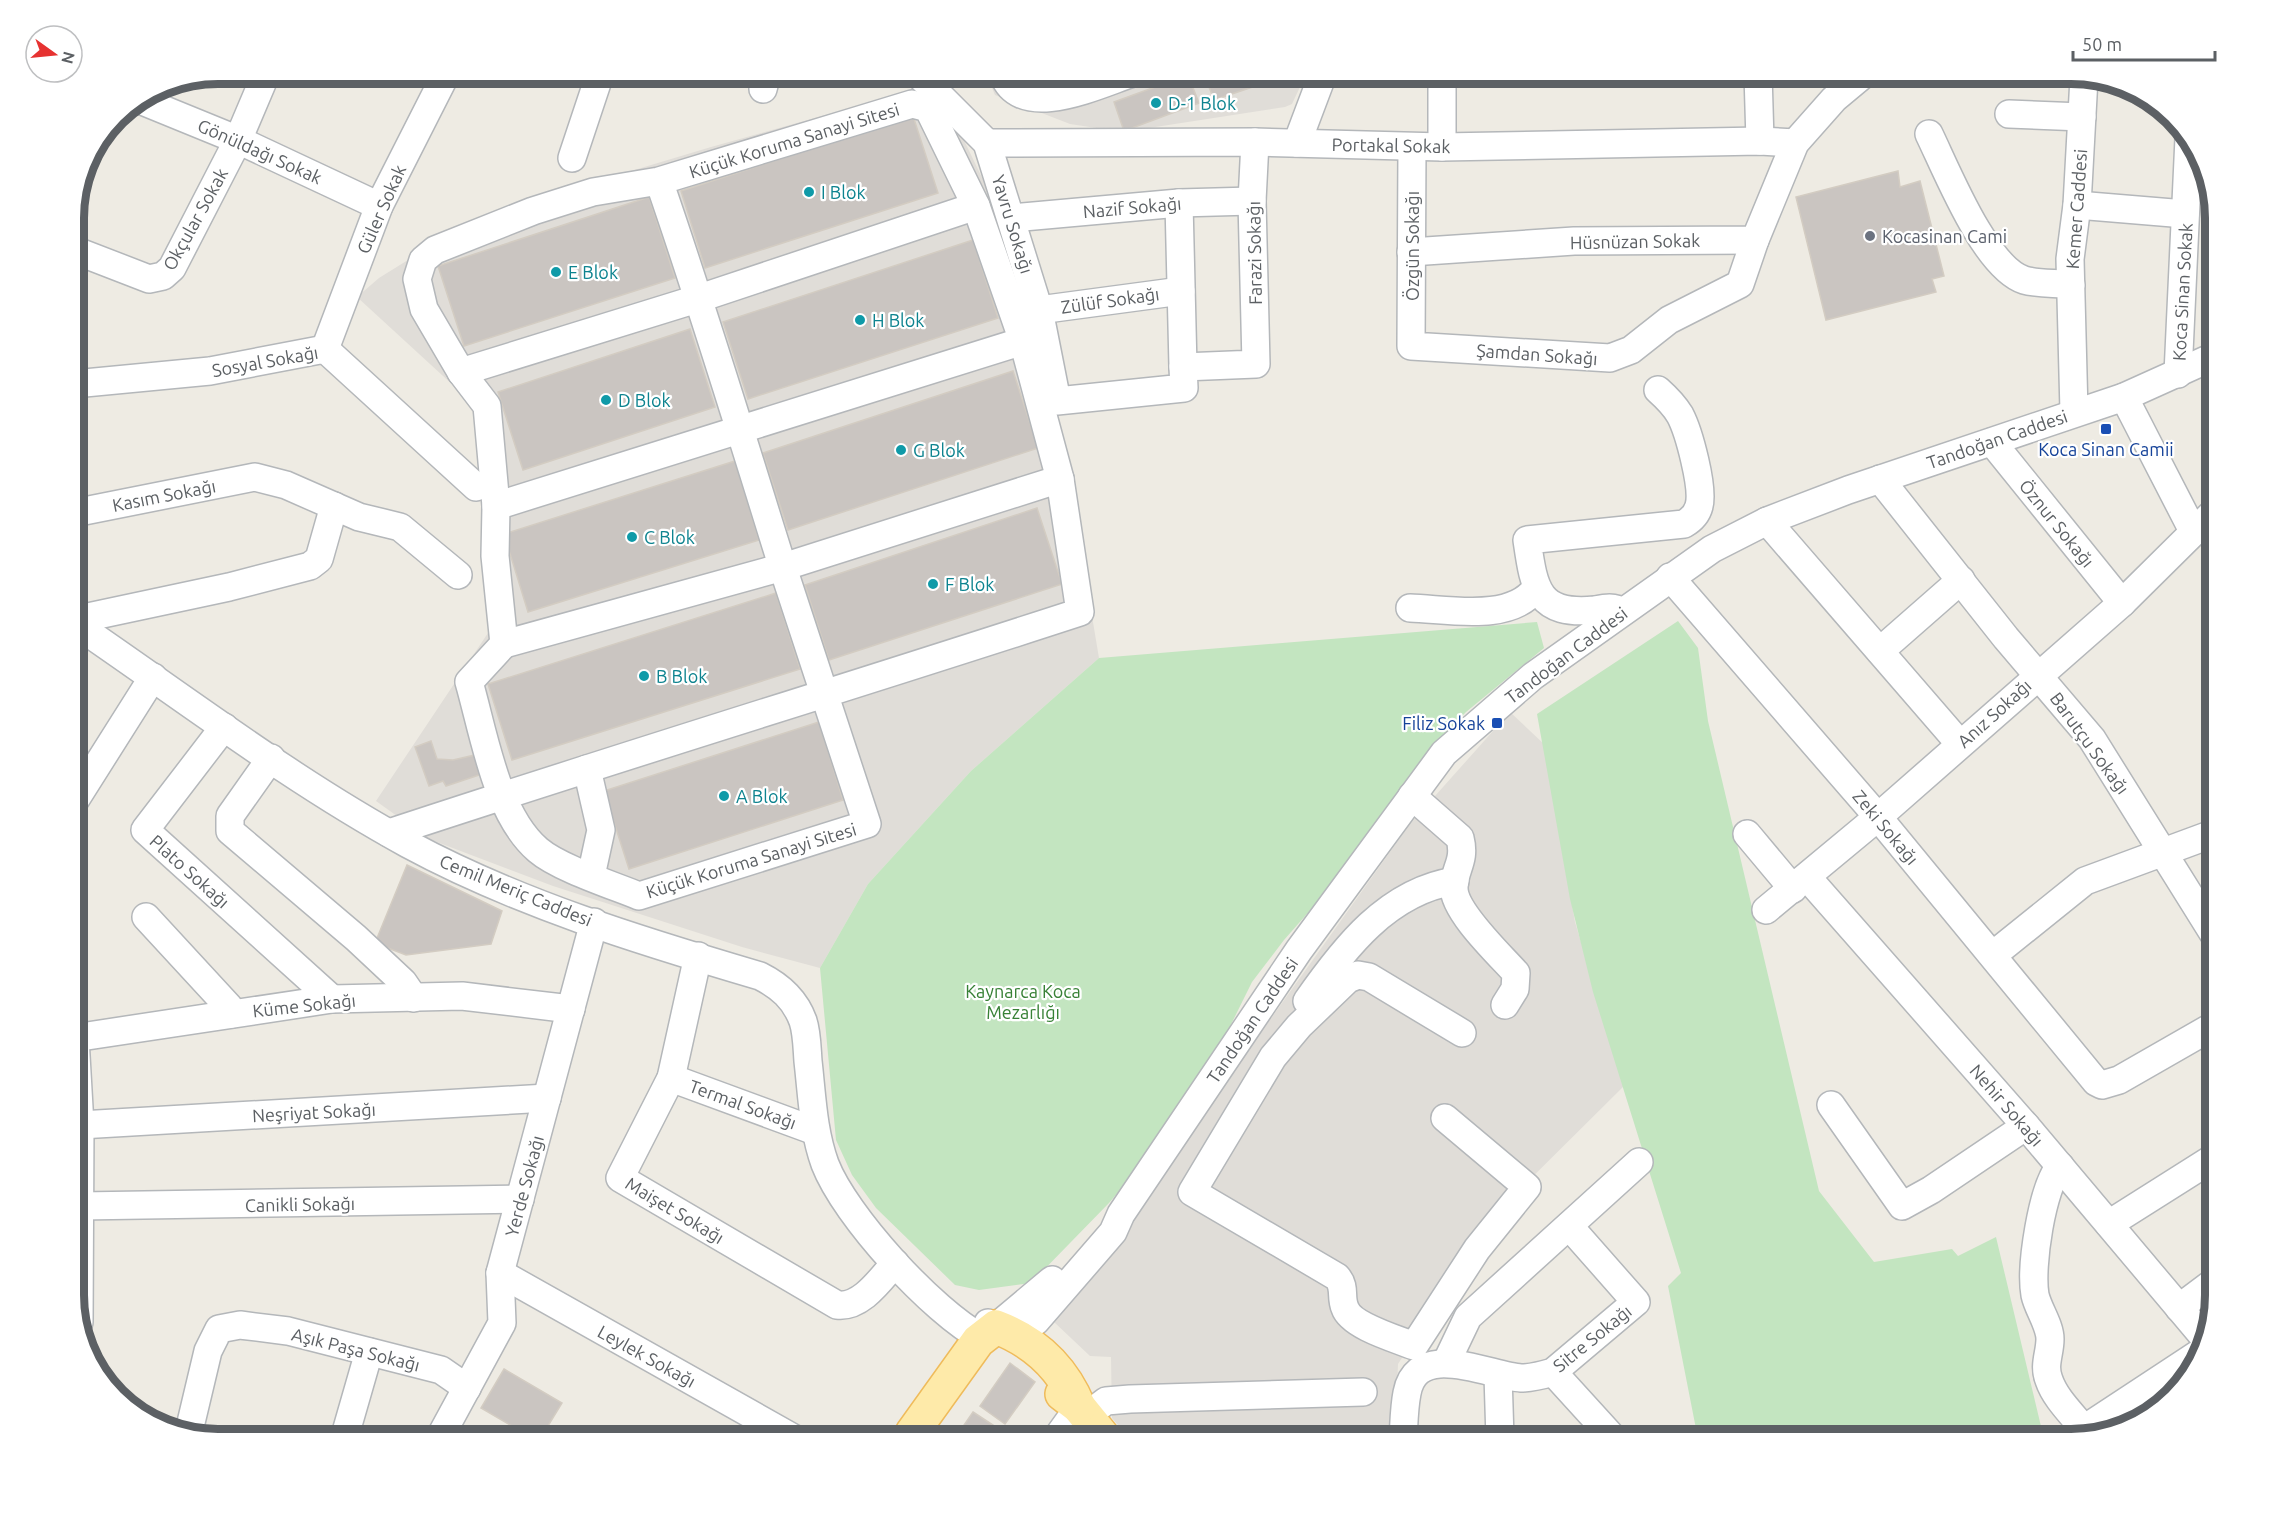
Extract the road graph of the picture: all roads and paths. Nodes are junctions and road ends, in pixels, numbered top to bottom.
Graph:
1 (262, 84) edge
2 (441, 84) edge
3 (597, 84) edge
4 (928, 84) edge
5 (1007, 84) edge
6 (1101, 84) edge
7 (1319, 84) edge
8 (1442, 84) edge
9 (1758, 84) edge
10 (1850, 84) edge
11 (2084, 85) edge
12 (149, 104) edge
13 (2009, 114) dead end
14 (2082, 117) junction
15 (1929, 134) dead end
16 (238, 140) junction
17 (1760, 141) junction
18 (1255, 142) junction
19 (987, 143) junction
20 (1297, 143) junction
21 (1795, 143) junction
22 (1412, 147) junction
23 (1442, 147) junction
24 (2188, 154) edge
25 (572, 158) dead end
26 (659, 181) junction
27 (1252, 201) junction
28 (1179, 203) junction
29 (2077, 205) junction
30 (379, 206) junction
31 (976, 206) junction
32 (2185, 214) junction
33 (1012, 218) junction
34 (1755, 240) junction
35 (1411, 252) junction
36 (84, 254) edge
37 (2071, 285) junction
38 (1181, 291) junction
39 (700, 298) junction
40 (1039, 310) junction
41 (1023, 341) junction
42 (1411, 346) joint
43 (325, 349) junction
44 (2205, 361) edge
45 (1183, 367) junction
46 (461, 372) junction
47 (2178, 374) junction
48 (84, 383) edge
49 (1658, 390) dead end
50 (2124, 397) junction
51 (2074, 412) junction
52 (740, 429) junction
53 (1992, 442) junction
54 (1880, 479) junction
55 (1060, 480) junction
56 (476, 487) dead end
57 (334, 506) junction
58 (495, 506) junction
59 (84, 511) edge
60 (2205, 520) edge
61 (1767, 521) junction
62 (2193, 531) junction
63 (783, 567) junction
64 (458, 575) dead end
65 (1670, 577) junction
66 (1961, 580) junction
67 (1536, 588) junction
68 (2121, 603) junction
69 (1410, 608) dead end
70 (1622, 612) junction
71 (84, 620) edge
72 (84, 629) edge
73 (504, 644) junction
74 (1880, 651) junction
75 (2038, 674) junction
76 (153, 677) junction
77 (825, 695) junction
78 (224, 727) junction
79 (1960, 744) junction
80 (271, 758) junction
81 (84, 768) edge
82 (586, 769) junction
83 (502, 796) junction
84 (1412, 796) junction
85 (1878, 817) junction
86 (389, 833) junction
87 (1747, 834) dead end
88 (2205, 837) edge
89 (2163, 854) junction
90 (591, 876) junction
91 (1455, 881) junction
92 (1800, 883) junction
93 (1766, 910) dead end
94 (146, 917) dead end
95 (2205, 919) edge
96 (594, 922) junction
97 (1993, 955) junction
98 (698, 957) junction
99 (414, 998) junction
100 (332, 999) junction
101 (1505, 1005) dead end
102 (571, 1009) junction
103 (231, 1014) junction
104 (1299, 1026) junction
105 (2205, 1031) edge
106 (1462, 1033) dead end
107 (84, 1036) edge
108 (671, 1078) junction
109 (547, 1098) junction
110 (1831, 1105) dead end
111 (1445, 1118) dead end
112 (84, 1125) edge
113 (2026, 1126) junction
114 (815, 1131) junction
115 (1639, 1162) dead end
116 (2205, 1164) edge
117 (2060, 1166) junction
118 (520, 1199) junction
119 (850, 1207) junction
120 (84, 1216) edge
121 (2109, 1224) junction
122 (1569, 1226) junction
123 (896, 1263) junction
124 (500, 1273) junction
125 (2205, 1289) edge
126 (2179, 1308) junction
127 (2199, 1332) edge
128 (999, 1335) junction
129 (369, 1352) junction
130 (2186, 1362) edge
131 (1446, 1363) junction
132 (1553, 1372) junction
133 (1498, 1375) junction
134 (467, 1388) junction
135 (1363, 1392) dead end
136 (1090, 1421) edge
137 (185, 1424) edge
138 (2092, 1427) edge
139 (2082, 1428) edge
140 (347, 1429) edge
141 (445, 1429) edge
142 (776, 1429) edge
143 (916, 1429) edge
144 (931, 1429) edge
145 (1076, 1429) edge
146 (1404, 1429) edge
147 (1500, 1429) edge
148 (1604, 1429) edge

1 - 16 street, Okçular Sokak
2 - 30 street, Güler Sokak
3 - 25 street
4 - 19 street, Yavru Sokağı
5 - 6 street
7 - 20 street
8 - 23 street
9 - 17 street
10 - 21 street
11 - 14 street, Kemer Caddesi
12 - 16 street, Gönüldağı Sokak
13 - 14 street
14 - 29 street, Kemer Caddesi
15 - 37 street
16 - 30 street, Gönüldağı Sokak
16 - 36 street, Okçular Sokak
17 - 21 street, Portakal Sokak
17 - 23 street, Portakal Sokak
18 - 19 street, Portakal Sokak
18 - 20 street, Portakal Sokak
18 - 27 street, Farazi Sokağı
19 - 33 street, Yavru Sokağı
20 - 22 street, Portakal Sokak
21 - 34 street
22 - 23 street, Portakal Sokak
22 - 35 street, Özgün Sokağı
24 - 32 street, Koca Sinan Sokak
26 - 31 street, Küçük Koruma Sanayi Sitesi
26 - 39 street, Küçük Koruma Sanayi Sitesi
26 - 46 street, Küçük Koruma Sanayi Sitesi
27 - 28 street, Nazif Sokağı
27 - 45 street, Farazi Sokağı
28 - 33 street, Nazif Sokağı
28 - 38 street
29 - 32 street
29 - 37 street, Kemer Caddesi
30 - 43 street, Güler Sokak
31 - 39 street
31 - 41 street, Küçük Koruma Sanayi Sitesi
32 - 47 street, Koca Sinan Sokak
33 - 40 street, Yavru Sokağı
34 - 35 street, Hüsnüzan Sokak
34 - 42 street, Şamdan Sokağı
35 - 42 street, Özgün Sokağı
37 - 51 street, Kemer Caddesi
38 - 40 street, Zülüf Sokağı
38 - 45 street
39 - 46 street
39 - 52 street, Küçük Koruma Sanayi Sitesi
40 - 45 street, Yavru Sokağı
41 - 52 street
41 - 55 street, Küçük Koruma Sanayi Sitesi
43 - 48 street, Sosyal Sokağı
43 - 56 street, Sosyal Sokağı
44 - 47 street, Tandoğan Caddesi
46 - 58 street, Küçük Koruma Sanayi Sitesi
47 - 50 street, Tandoğan Caddesi
49 - 67 street
50 - 51 street, Tandoğan Caddesi
50 - 62 street
51 - 53 street, Tandoğan Caddesi
52 - 58 street
52 - 63 street, Küçük Koruma Sanayi Sitesi
53 - 54 street, Tandoğan Caddesi
53 - 68 street, Öznur Sokağı
54 - 61 street, Tandoğan Caddesi
54 - 66 street, Barutçu Sokağı
55 - 63 street
55 - 77 street, Küçük Koruma Sanayi Sitesi
57 - 59 street, Kasım Sokağı
57 - 64 street
57 - 71 street
58 - 73 street, Küçük Koruma Sanayi Sitesi
60 - 62 street, Anız Sokağı
61 - 65 street, Tandoğan Caddesi
61 - 74 street
62 - 68 street, Anız Sokağı
63 - 73 street
63 - 77 street, Küçük Koruma Sanayi Sitesi
65 - 70 street, Tandoğan Caddesi
65 - 85 street, Zeki Sokağı
66 - 74 street
66 - 75 street, Barutçu Sokağı
67 - 69 street
67 - 70 street
68 - 75 street, Anız Sokağı
70 - 84 street, Tandoğan Caddesi
72 - 76 street, Cemil Meriç Caddesi
73 - 83 street, Küçük Koruma Sanayi Sitesi
74 - 79 street
75 - 79 street, Anız Sokağı
75 - 89 street, Barutçu Sokağı
76 - 78 street, Cemil Meriç Caddesi
76 - 81 street
77 - 82 street, Küçük Koruma Sanayi Sitesi
77 - 90 street, Küçük Koruma Sanayi Sitesi
78 - 80 street, Cemil Meriç Caddesi
78 - 100 street, Plato Sokağı
79 - 85 street, Anız Sokağı
80 - 86 street, Cemil Meriç Caddesi
80 - 99 street
82 - 83 street, Küçük Koruma Sanayi Sitesi
82 - 90 street
83 - 86 street, Küçük Koruma Sanayi Sitesi
83 - 90 street, Küçük Koruma Sanayi Sitesi
84 - 91 street
84 - 128 street, Tandoğan Caddesi
85 - 92 street, Anız Sokağı
85 - 97 street, Zeki Sokağı
86 - 96 street, Cemil Meriç Caddesi
87 - 92 street, Nehir Sokağı
88 - 89 street
89 - 95 street, Barutçu Sokağı
89 - 97 street
91 - 101 street
91 - 104 street
92 - 93 street, Anız Sokağı
92 - 113 street, Nehir Sokağı
94 - 103 street
96 - 98 street, Cemil Meriç Caddesi
96 - 102 street, Yerde Sokağı
97 - 105 street, Zeki Sokağı
98 - 108 street, Maişet Sokağı
98 - 114 street, Cemil Meriç Caddesi
99 - 100 street, Küme Sokağı
99 - 102 street, Küme Sokağı
100 - 103 street, Küme Sokağı
102 - 109 street, Yerde Sokağı
103 - 107 street, Küme Sokağı
104 - 106 street
104 - 111 street
108 - 114 street, Termal Sokağı
108 - 123 street, Maişet Sokağı
109 - 112 street, Neşriyat Sokağı
109 - 118 street, Yerde Sokağı
110 - 113 street
113 - 117 street, Nehir Sokağı
114 - 119 street, Cemil Meriç Caddesi
115 - 122 street
116 - 121 street
117 - 121 street, Nehir Sokağı
117 - 139 street
118 - 120 street, Canikli Sokağı
118 - 124 street, Yerde Sokağı
119 - 123 street, Cemil Meriç Caddesi
119 - 128 street, Cemil Meriç Caddesi
121 - 126 street, Nehir Sokağı
122 - 131 street
122 - 132 street, Sitre Sokağı
123 - 128 street, Cemil Meriç Caddesi
124 - 134 street, Yerde Sokağı
124 - 142 street, Leylek Sokağı
125 - 126 street
126 - 127 street, Nehir Sokağı
128 - 136 main road, Cemil Meriç Caddesi
128 - 143 main road
128 - 144 main road
129 - 134 street, Aşık Paşa Sokağı
129 - 137 street, Aşık Paşa Sokağı
129 - 140 street
130 - 138 street
131 - 133 street, Sitre Sokağı
131 - 146 street
132 - 133 street, Sitre Sokağı
132 - 148 street
133 - 147 street
134 - 141 street, Yerde Sokağı
135 - 136 street
136 - 145 street

